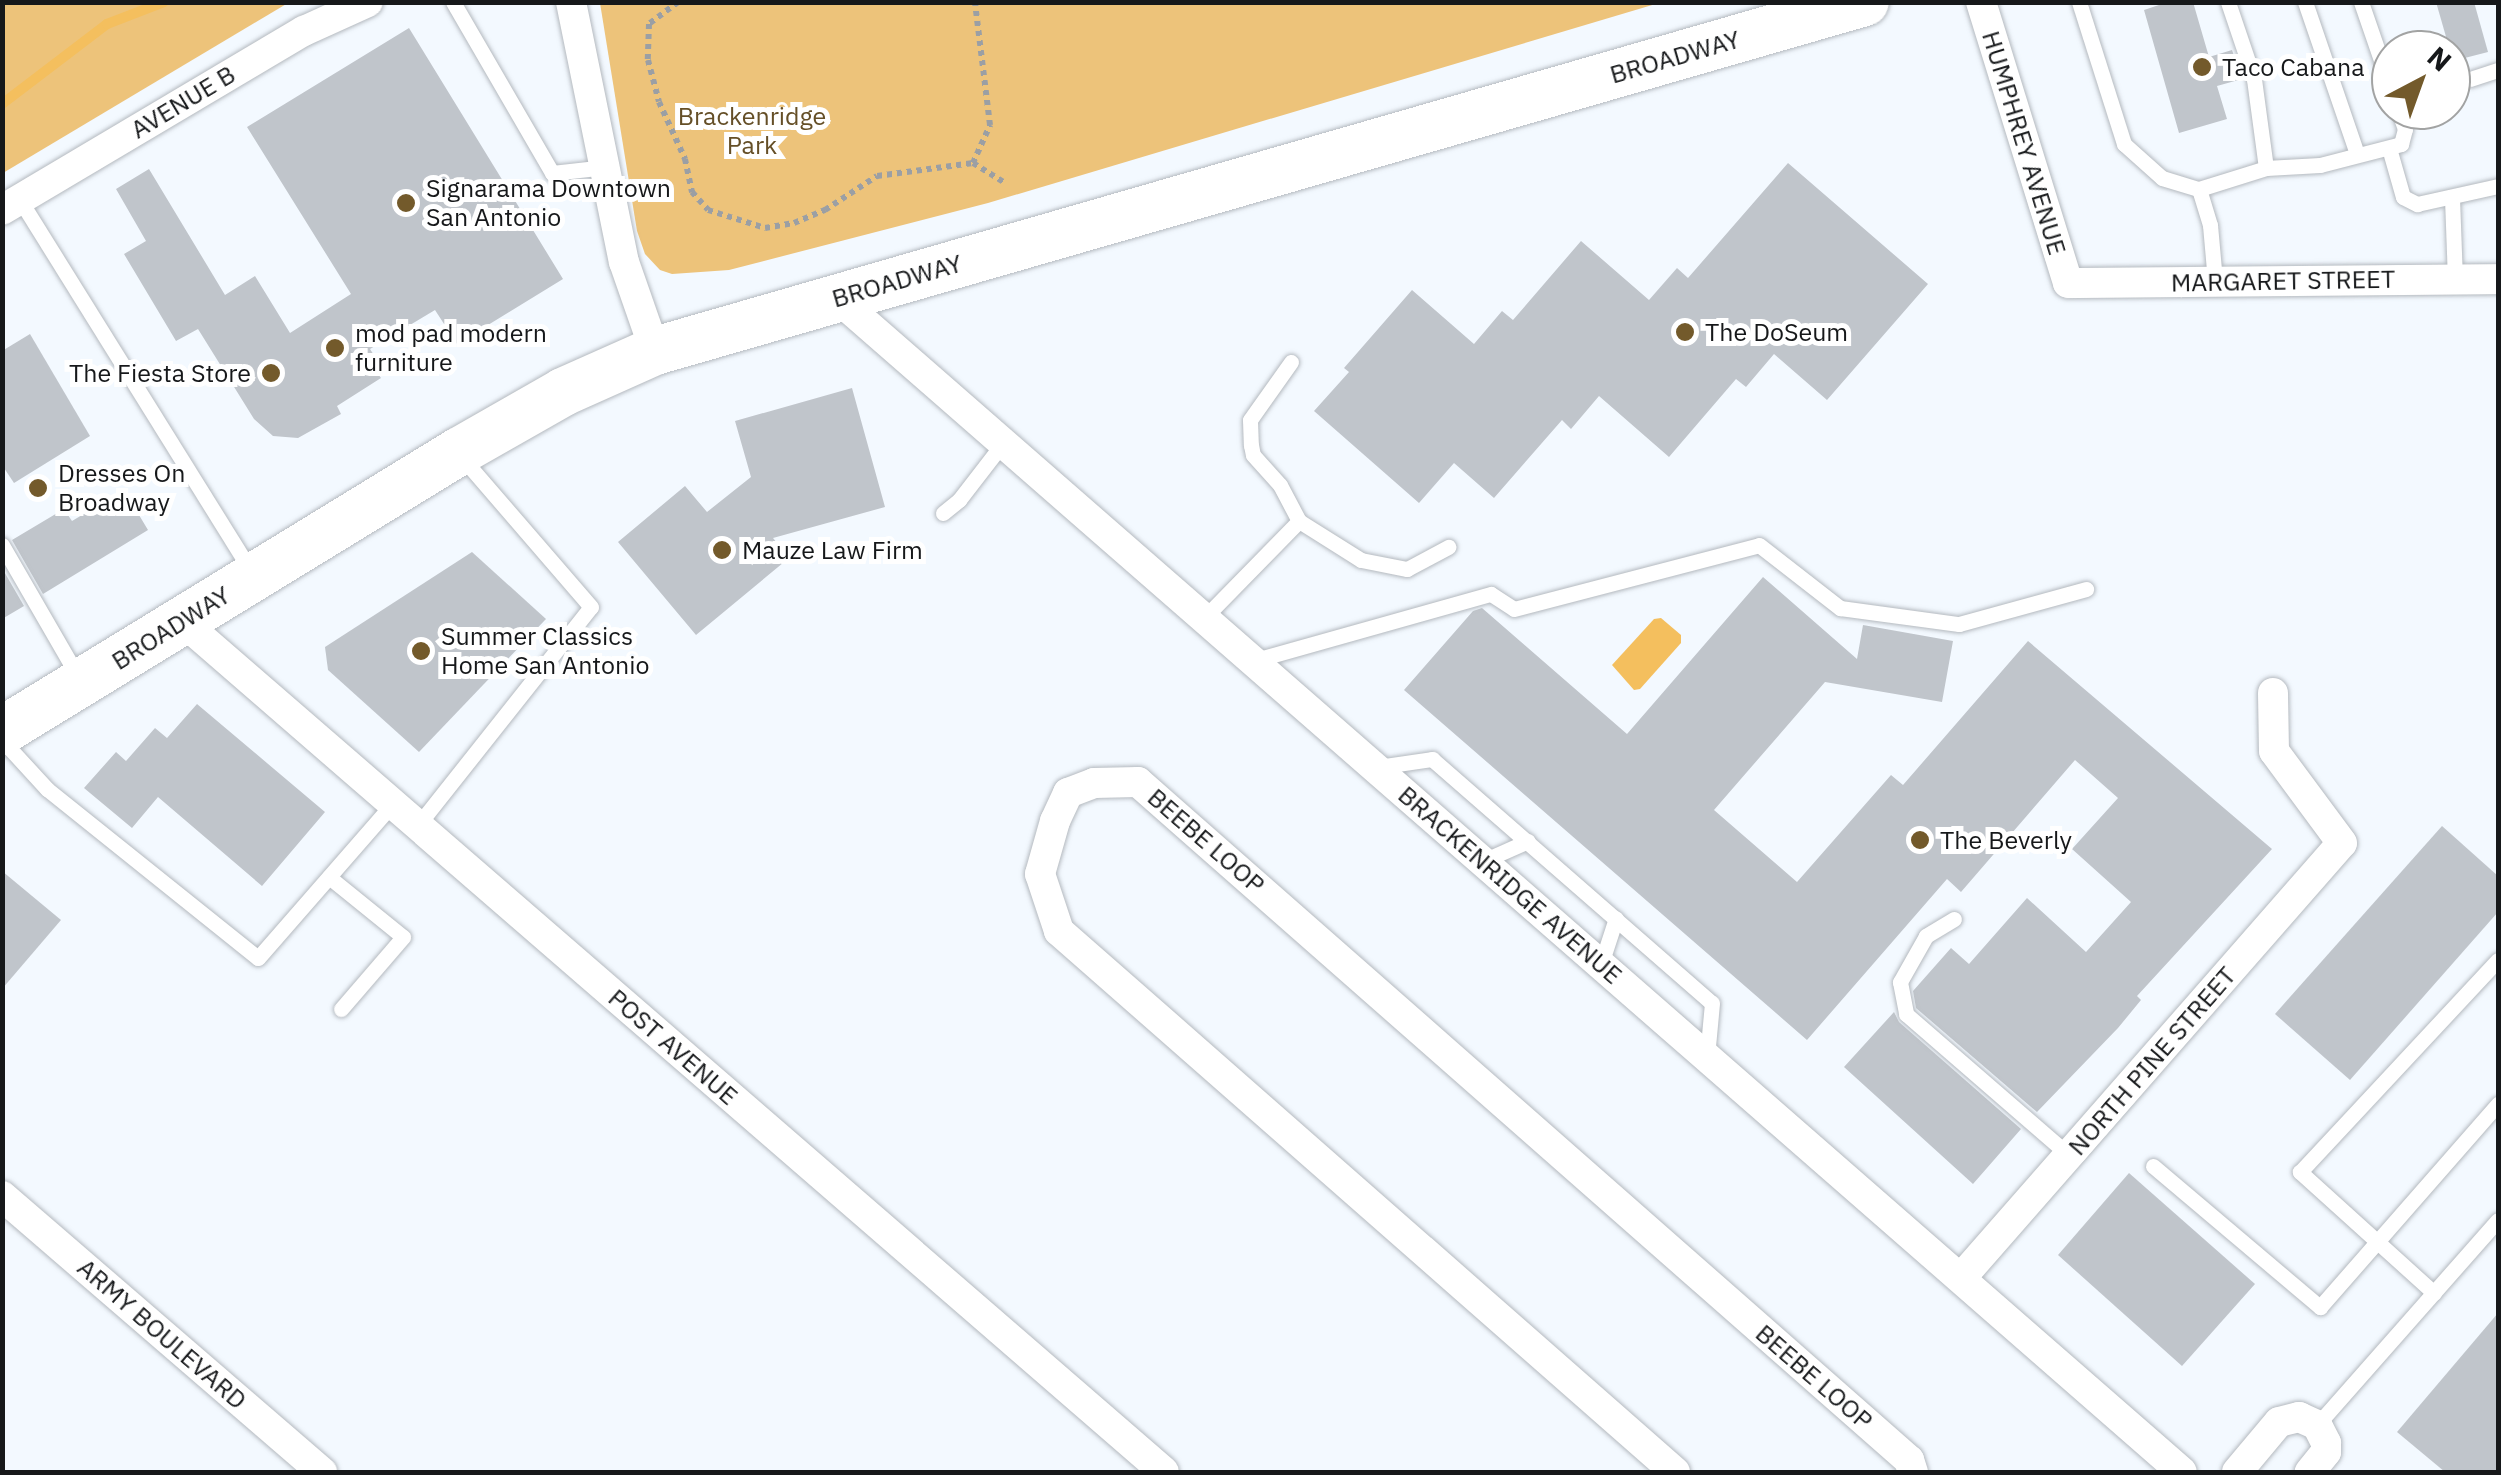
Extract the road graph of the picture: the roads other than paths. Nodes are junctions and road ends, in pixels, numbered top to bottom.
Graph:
1 (368, 2) edge
2 (453, 2) edge
3 (571, 2) edge
4 (1865, 2) edge
5 (1980, 2) edge
6 (2078, 2) edge
7 (2228, 2) edge
8 (2305, 2) edge
9 (2361, 2) edge
10 (2371, 31) edge
11 (2498, 70) edge
12 (2471, 79) edge
13 (2405, 130) edge
14 (2390, 148) junction
15 (2357, 154) junction
16 (607, 167) junction
17 (2266, 168) junction
18 (2498, 186) edge
19 (2199, 190) junction
20 (2452, 198) junction
21 (11, 205) edge
22 (2456, 279) junction
23 (2498, 279) edge
24 (2215, 281) junction
25 (2068, 283) joint
26 (838, 298) junction
27 (655, 351) junction
28 (1291, 362) dead end
29 (1003, 443) junction
30 (458, 452) junction
31 (942, 513) dead end
32 (1299, 521) junction
33 (2, 545) edge
34 (1448, 548) dead end
35 (254, 577) junction
36 (2086, 588) dead end
37 (1204, 618) junction
38 (182, 621) junction
39 (1252, 661) junction
40 (82, 684) junction
41 (2273, 692) dead end
42 (2, 732) edge
43 (2, 740) edge
44 (1375, 767) junction
45 (393, 804) junction
46 (418, 825) junction
47 (1528, 841) junction
48 (1483, 862) junction
49 (329, 877) junction
50 (1616, 918) junction
51 (1954, 920) dead end
52 (2498, 960) edge
53 (1601, 964) junction
54 (341, 1008) dead end
55 (1707, 1057) junction
56 (2498, 1104) edge
57 (2070, 1156) junction
58 (2153, 1166) dead end
59 (2, 1196) edge
60 (2498, 1220) edge
61 (2376, 1240) junction
62 (1961, 1278) junction
63 (2434, 1293) junction
64 (2318, 1425) junction
65 (322, 1472) edge
66 (1164, 1472) edge
67 (1675, 1472) edge
68 (1913, 1472) edge
69 (2182, 1472) edge
70 (2237, 1472) edge
71 (2310, 1472) edge

1 - 21 street, AVENUE B
2 - 16 lane
3 - 16 street
4 - 26 main road, BROADWAY
5 - 25 street, HUMPHREY AVENUE
6 - 19 lane
7 - 17 lane
8 - 15 lane
9 - 10 lane
11 - 12 lane
13 - 14 lane
14 - 15 lane
14 - 20 lane
15 - 17 lane
16 - 27 street
17 - 19 lane
18 - 20 lane
19 - 24 lane
20 - 22 lane
21 - 35 lane
22 - 23 street, MARGARET STREET
22 - 24 street, MARGARET STREET
24 - 25 street, MARGARET STREET
26 - 27 main road, BROADWAY
26 - 29 street, BRACKENRIDGE AVENUE
27 - 30 main road, BROADWAY
28 - 32 lane
29 - 31 lane
29 - 37 street, BRACKENRIDGE AVENUE
30 - 35 main road, BROADWAY
30 - 46 lane
32 - 34 lane
32 - 37 lane
33 - 40 lane
35 - 38 main road, BROADWAY
36 - 39 lane
37 - 39 street, BRACKENRIDGE AVENUE
38 - 40 main road, BROADWAY
38 - 45 street, POST AVENUE
39 - 44 street, BRACKENRIDGE AVENUE
40 - 42 main road, BROADWAY
41 - 57 street, NORTH PINE STREET
43 - 49 lane
44 - 47 lane
44 - 48 street, BRACKENRIDGE AVENUE
45 - 46 street, POST AVENUE
45 - 49 lane
46 - 66 street, POST AVENUE
47 - 48 lane
47 - 50 lane
48 - 53 street, BRACKENRIDGE AVENUE
49 - 54 lane
50 - 53 lane
50 - 55 lane
51 - 57 lane
52 - 61 lane
53 - 55 street, BRACKENRIDGE AVENUE
55 - 62 street, BRACKENRIDGE AVENUE
56 - 61 lane
57 - 62 street, NORTH PINE STREET
58 - 61 lane
59 - 65 street, ARMY BOULEVARD
60 - 63 lane
61 - 63 lane
62 - 69 street, BRACKENRIDGE AVENUE
63 - 64 lane
64 - 70 street
64 - 71 street
67 - 68 street, BEEBE LOOP

